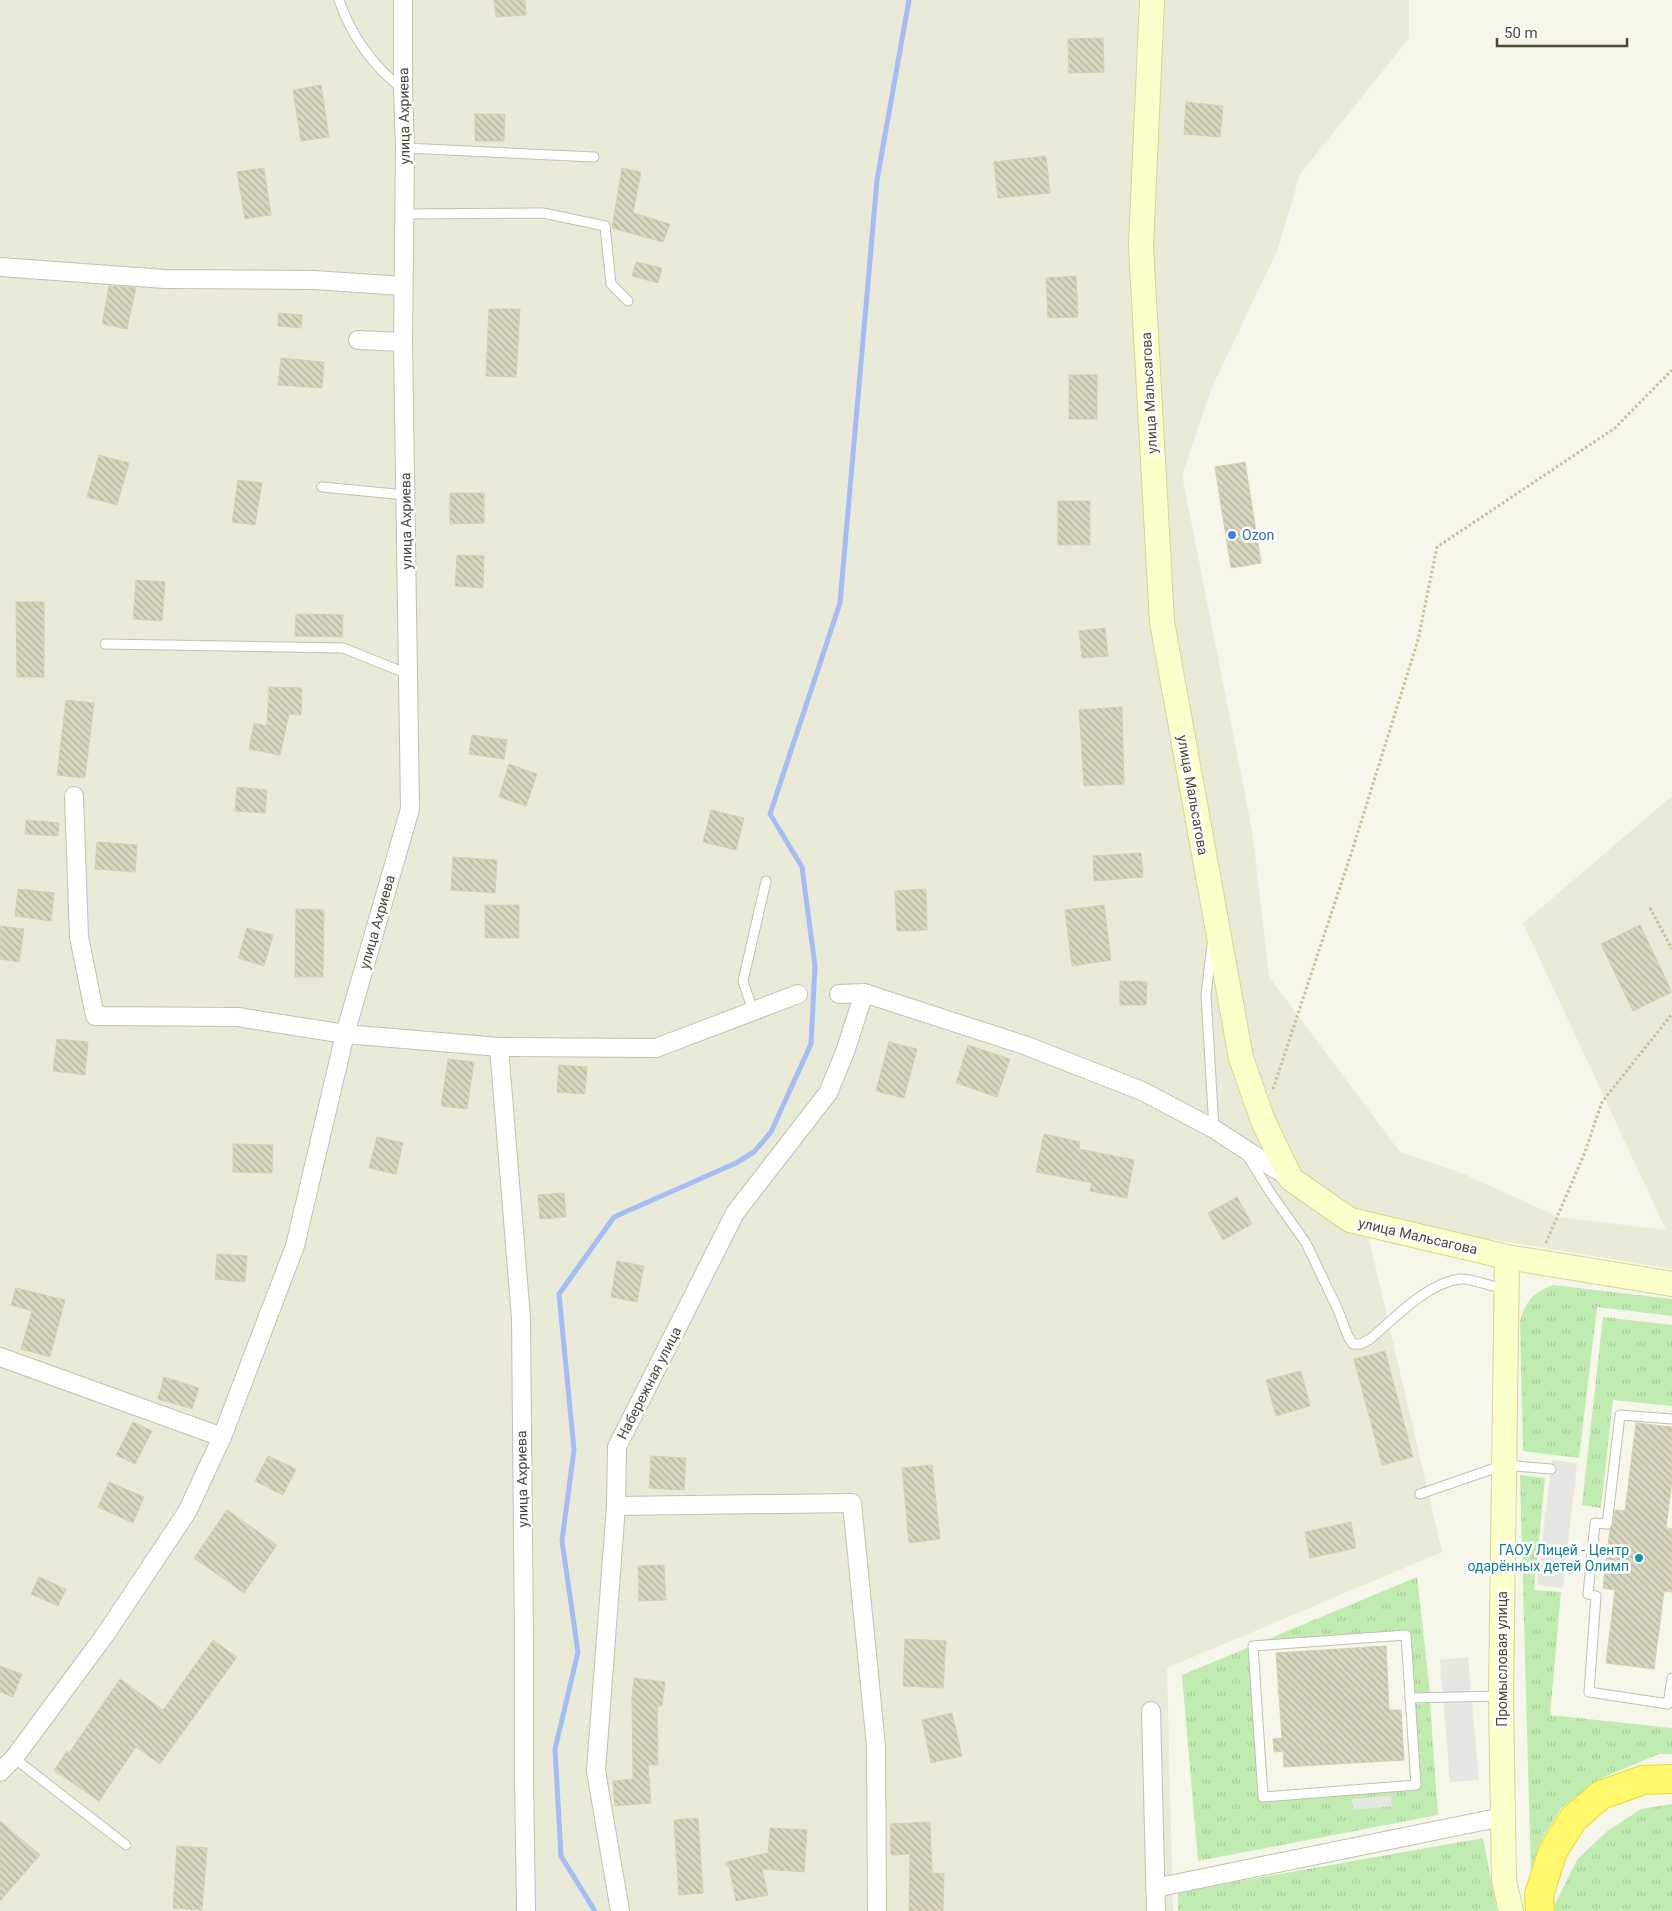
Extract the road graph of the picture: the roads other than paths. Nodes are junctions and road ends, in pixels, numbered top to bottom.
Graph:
1 (338, 0) edge
2 (403, 0) edge
3 (1152, 0) edge
4 (403, 89) junction
5 (405, 148) junction
6 (594, 157) dead end
7 (404, 214) junction
8 (0, 267) edge
9 (403, 286) junction
10 (628, 301) dead end
11 (358, 340) dead end
12 (403, 342) junction
13 (322, 487) dead end
14 (406, 496) junction
15 (105, 644) dead end
16 (408, 674) junction
17 (74, 796) dead end
18 (766, 881) dead end
19 (1215, 920) junction
20 (864, 993) junction
21 (798, 994) dead end
22 (839, 994) dead end
23 (754, 1011) junction
24 (345, 1034) junction
25 (499, 1047) junction
26 (1214, 1129) junction
27 (1242, 1148) junction
28 (1291, 1179) junction
29 (1507, 1257) junction
30 (1672, 1284) edge
31 (1506, 1290) junction
32 (0, 1358) edge
33 (1672, 1419) edge
34 (222, 1437) junction
35 (1504, 1465) junction
36 (1551, 1469) dead end
37 (1420, 1494) dead end
38 (616, 1506) junction
39 (1672, 1678) edge
40 (1501, 1696) junction
41 (1410, 1698) junction
42 (1151, 1711) dead end
43 (14, 1758) junction
44 (0, 1772) edge
45 (1672, 1779) edge
46 (1502, 1817) junction
47 (126, 1845) dead end
48 (1155, 1888) junction
49 (526, 1911) edge
50 (620, 1911) edge
51 (877, 1911) edge
52 (1156, 1911) edge
53 (1511, 1911) edge
54 (1540, 1911) edge

1 - 4 lane
2 - 4 street, улица Ахриева
3 - 19 street, улица Мальсагова
4 - 5 street, улица Ахриева
5 - 6 lane
5 - 7 street, улица Ахриева
7 - 9 street, улица Ахриева
7 - 10 lane
8 - 9 street
9 - 12 street, улица Ахриева
11 - 12 street
12 - 14 street, улица Ахриева
13 - 14 lane
14 - 16 street, улица Ахриева
15 - 16 lane
16 - 24 street, улица Ахриева
17 - 24 street
18 - 23 lane
19 - 26 lane
19 - 28 street, улица Мальсагова
20 - 22 street
20 - 26 street
20 - 38 street, Набережная улица
21 - 23 street
23 - 25 street
24 - 25 street
24 - 34 street, улица Ахриева
25 - 49 street, улица Ахриева
26 - 27 street
27 - 28 street
27 - 31 lane
28 - 29 street, улица Мальсагова
29 - 30 street, улица Мальсагова
29 - 31 street, Промысловая улица
31 - 35 street, Промысловая улица
32 - 34 street
33 - 39 lane
34 - 43 street, улица Ахриева
35 - 36 lane
35 - 37 lane
35 - 40 street, Промысловая улица
38 - 50 street, Набережная улица
38 - 51 street
40 - 41 lane
40 - 46 street, Промысловая улица
41 - 41 lane
42 - 48 street
43 - 44 street, улица Ахриева
43 - 47 lane
45 - 54 highway
46 - 48 street
46 - 53 street, Промысловая улица
48 - 52 street

